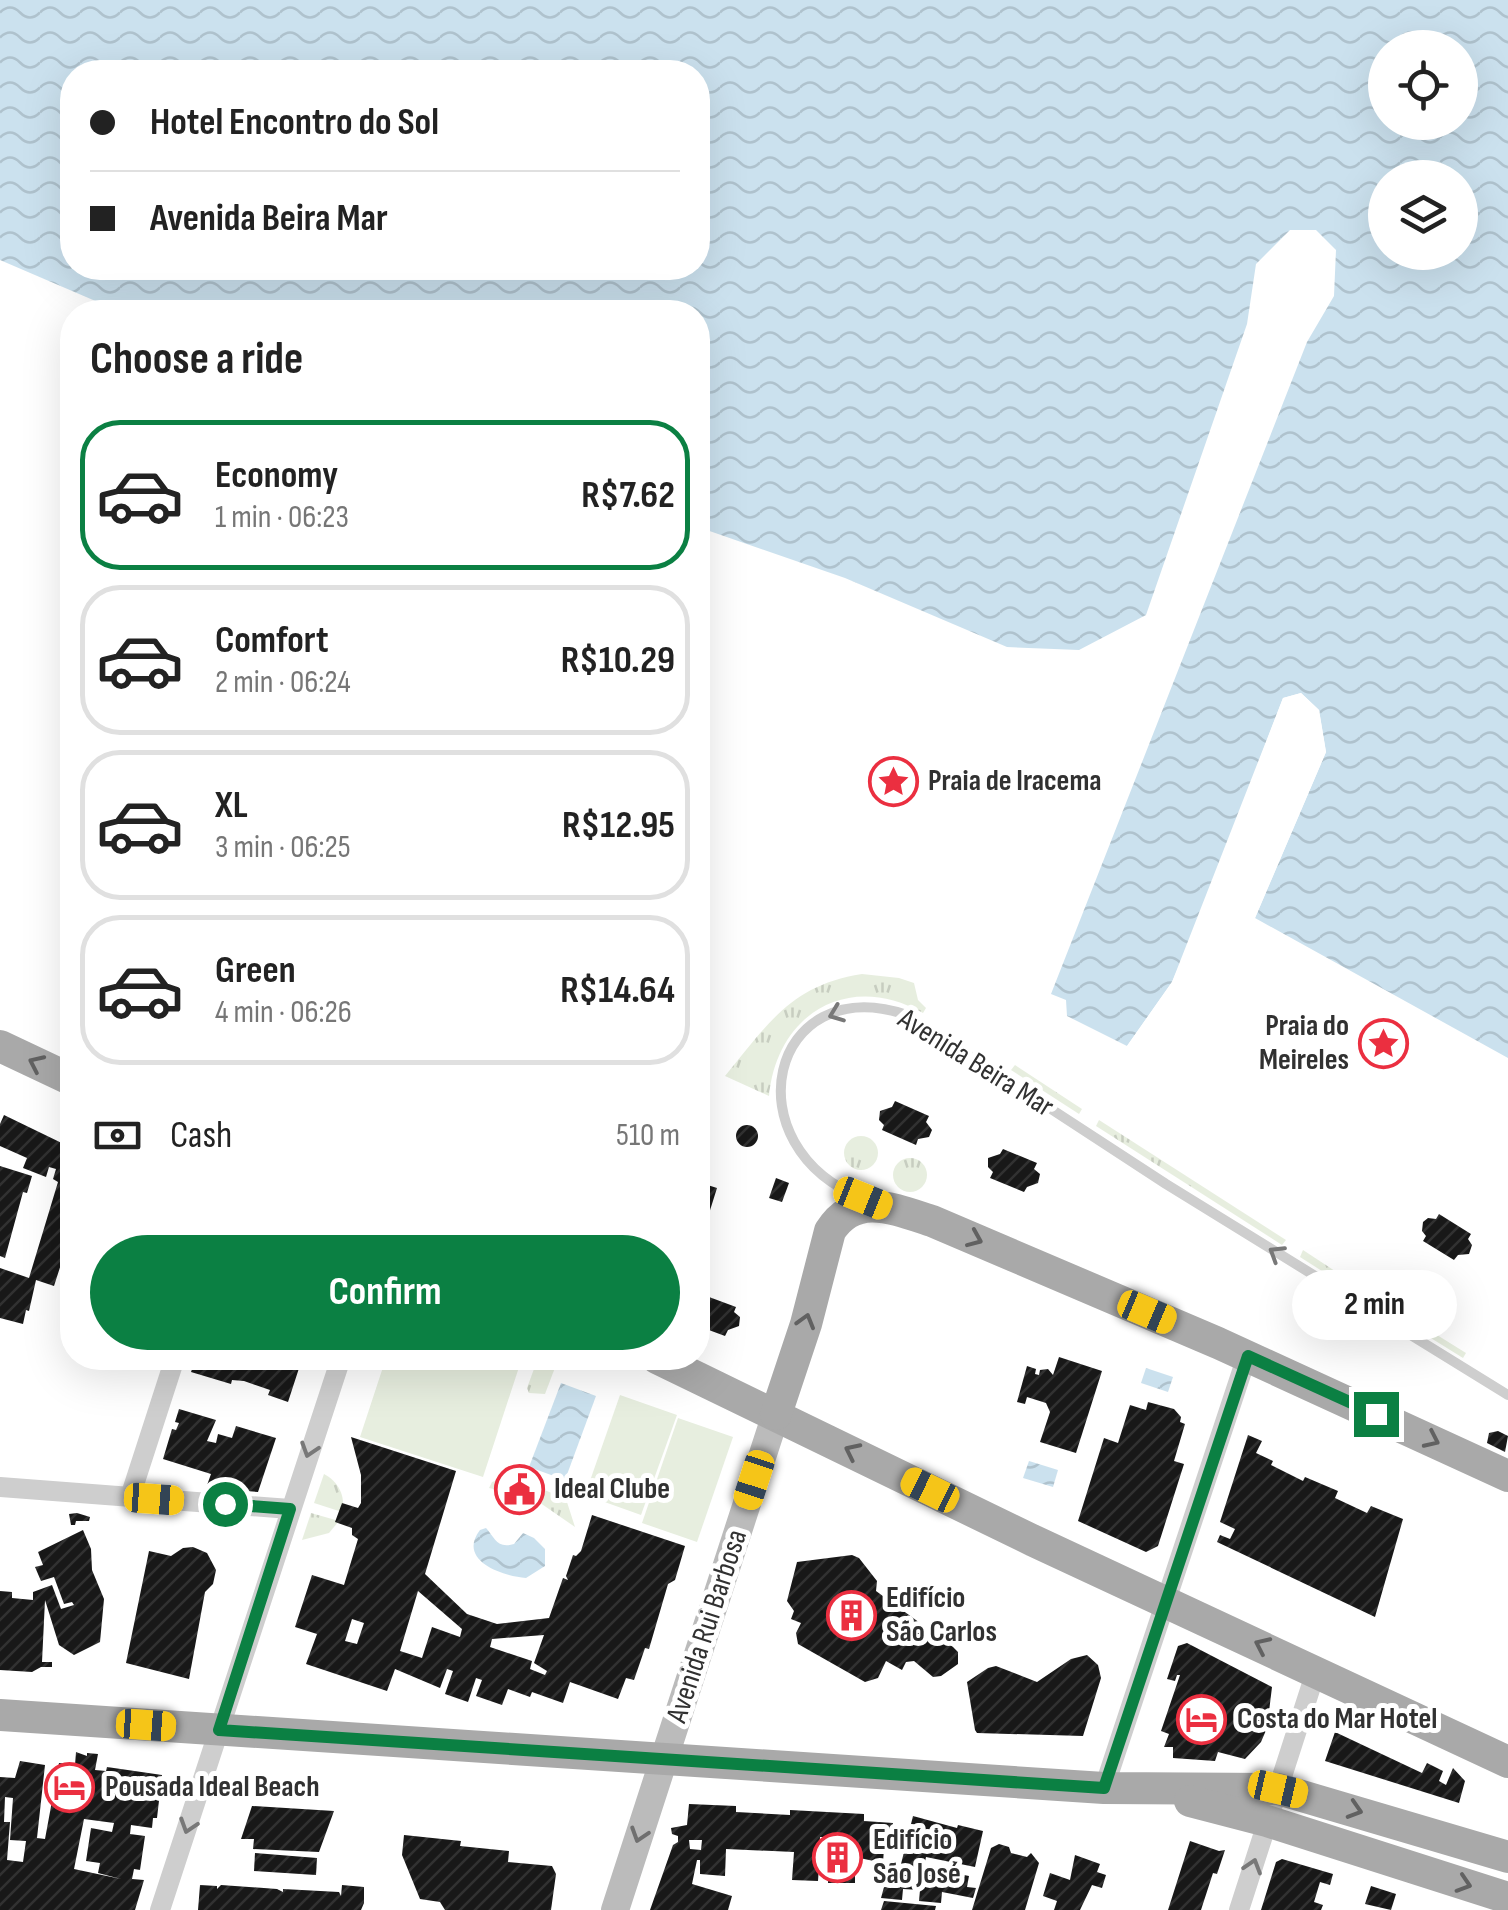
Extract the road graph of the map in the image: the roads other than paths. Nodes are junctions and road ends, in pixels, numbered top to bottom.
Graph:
1 (0, 1046) edge
2 (60, 1074) edge
3 (883, 1206) junction
4 (1248, 1356) junction
5 (171, 1370) edge
6 (337, 1370) edge
7 (682, 1370) edge
8 (1508, 1395) edge
9 (776, 1414) junction
10 (1508, 1476) edge
11 (0, 1487) edge
12 (130, 1497) junction
13 (290, 1509) junction
14 (1168, 1601) junction
15 (1316, 1671) junction
16 (0, 1715) edge
17 (219, 1730) junction
18 (663, 1760) junction
19 (1508, 1762) edge
20 (1118, 1789) junction
21 (1278, 1789) junction
22 (1267, 1822) junction
23 (1508, 1857) edge
24 (1508, 1898) edge
25 (160, 1910) edge
26 (615, 1910) edge
27 (1239, 1910) edge

2 -> 1 main road
3 -> 4 main road, Avenida Beira Mar
8 -> 3 lane, Avenida Beira Mar
9 -> 3 main road, Avenida Rui Barbosa
4 -> 10 main road, Avenida Beira Mar
4 - 14 street
5 - 12 street
6 -> 13 street
7 - 9 main road
14 -> 9 main road
9 - 18 main road, Avenida Rui Barbosa
11 - 12 street
12 - 13 street
13 - 17 street
15 -> 14 main road
14 - 20 street
15 - 19 main road
15 - 21 street
16 - 17 main road
17 - 18 main road
17 -> 25 street
18 - 20 main road
18 -> 26 main road, Avenida Rui Barbosa
20 - 21 main road
20 - 22 main road
21 - 22 street
21 -> 23 main road
22 -> 24 main road
27 -> 22 street

